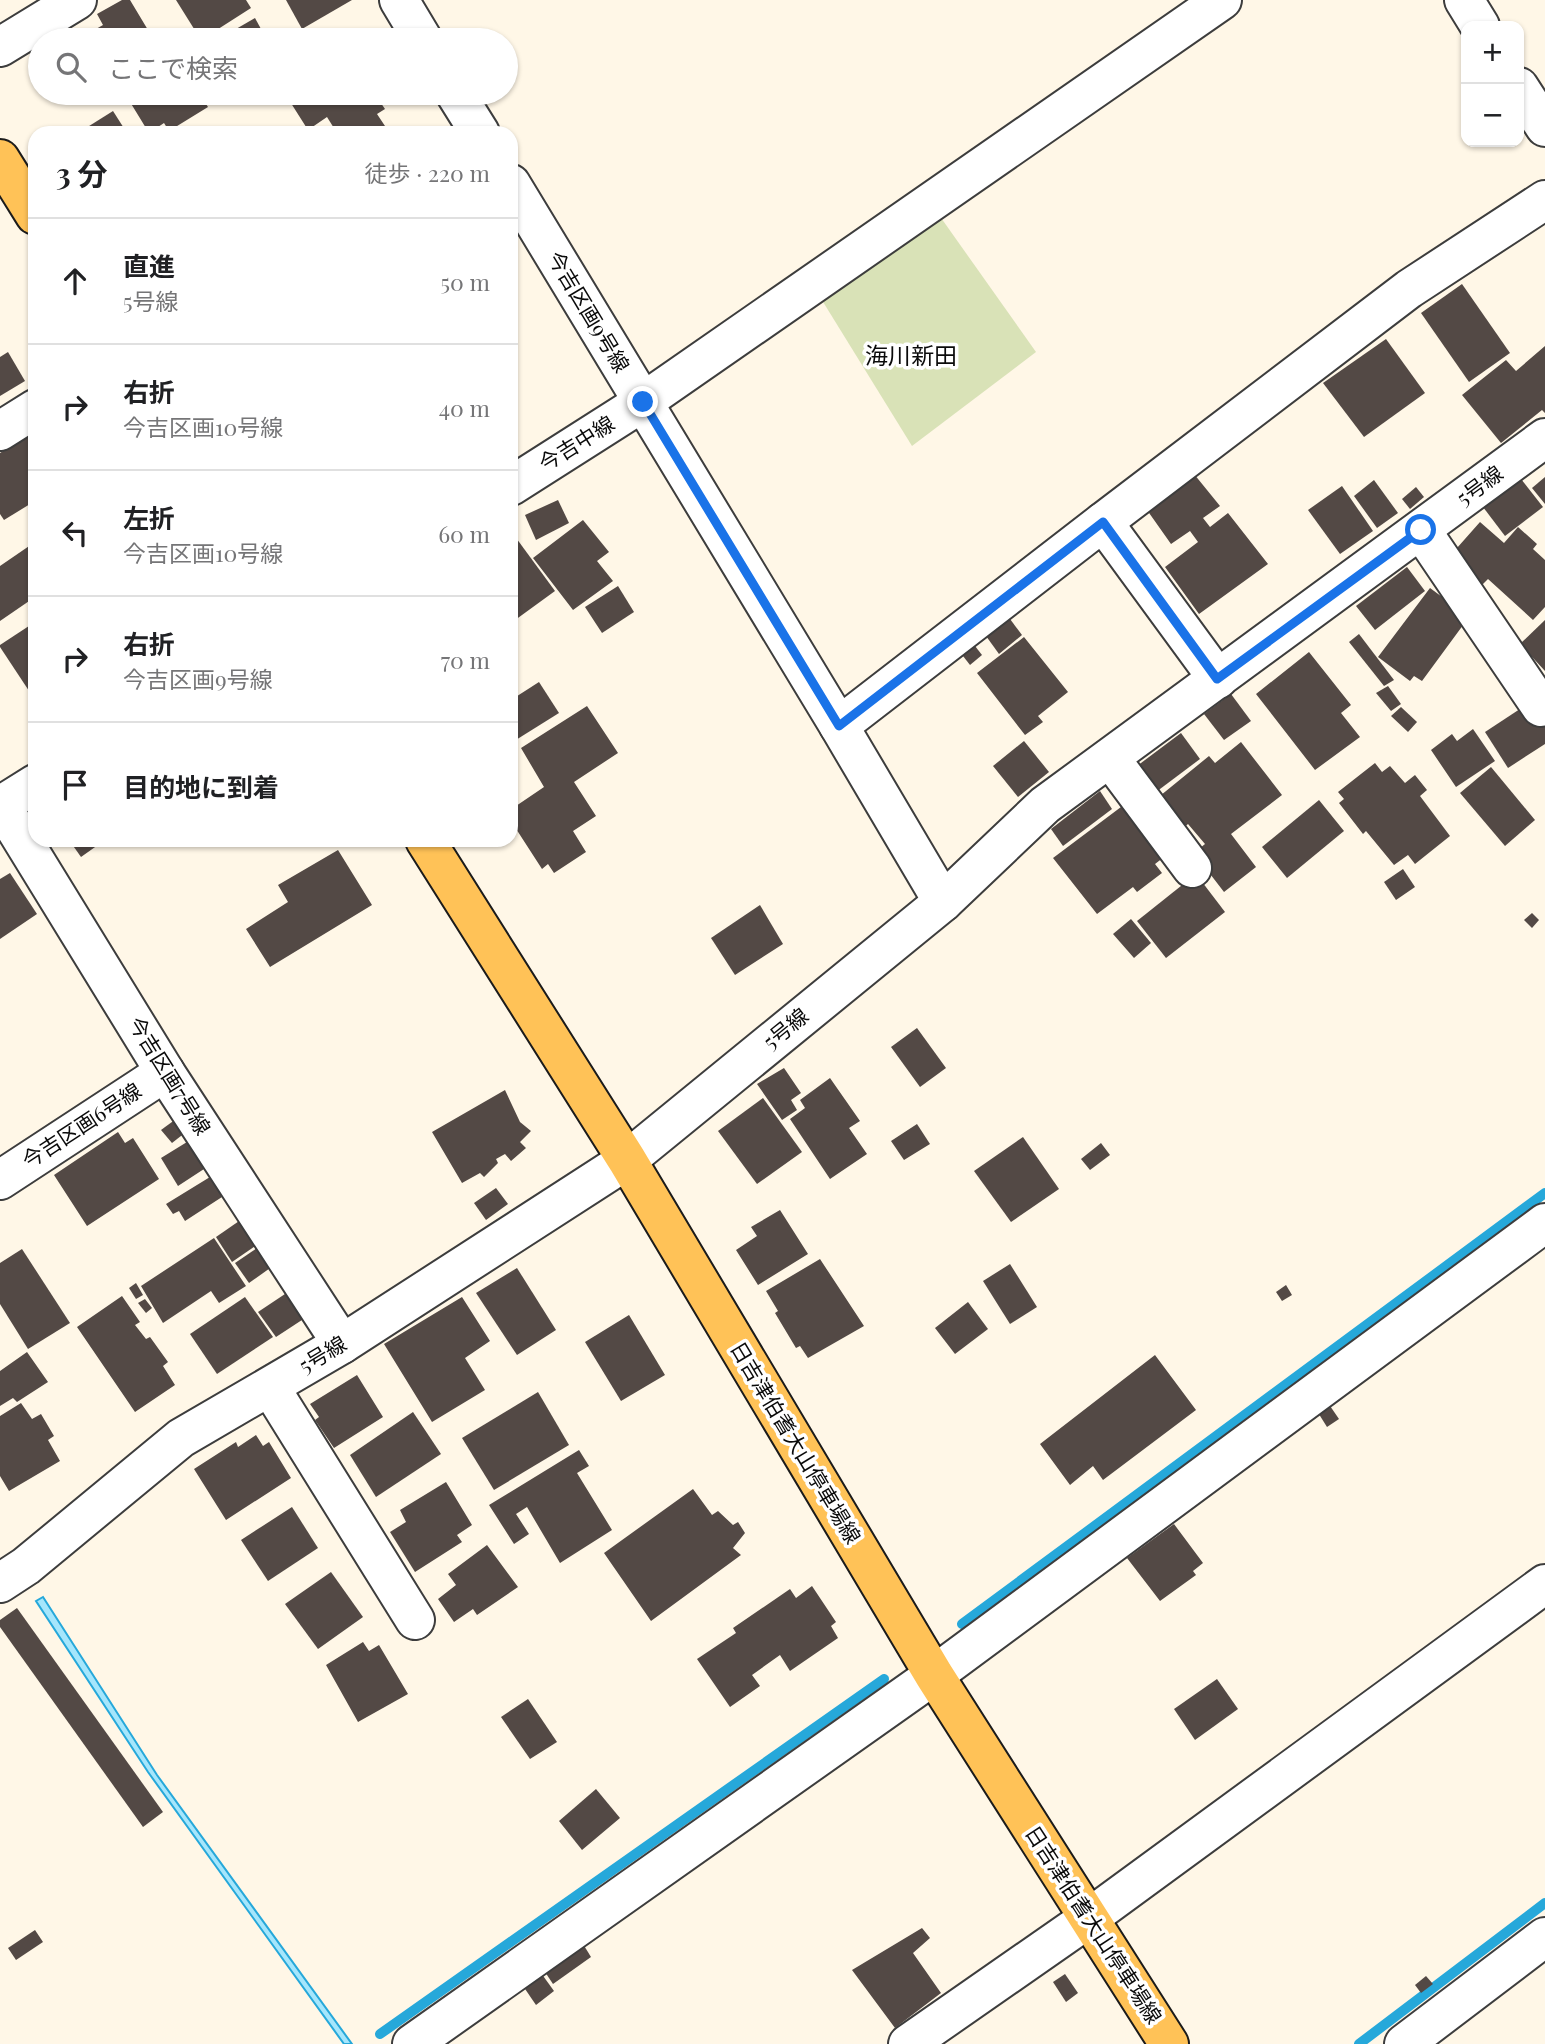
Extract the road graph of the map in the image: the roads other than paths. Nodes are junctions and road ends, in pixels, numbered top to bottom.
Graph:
1 (77, 0) edge
2 (399, 0) edge
3 (1222, 0) edge
4 (1464, 0) edge
5 (1477, 21) edge
6 (31, 28) edge
7 (416, 28) edge
8 (28, 30) edge
9 (0, 47) edge
10 (462, 105) edge
11 (476, 126) edge
12 (0, 159) edge
13 (518, 196) edge
14 (1545, 200) edge
15 (28, 204) edge
16 (643, 402) junction
17 (28, 413) edge
18 (0, 431) edge
19 (1545, 438) edge
20 (518, 482) edge
21 (1103, 522) junction
22 (1421, 530) junction
23 (1217, 679) junction
24 (1541, 707) dead end
25 (839, 726) junction
26 (1110, 758) junction
27 (28, 788) edge
28 (0, 805) edge
29 (429, 847) edge
30 (1192, 868) dead end
31 (943, 902) junction
32 (165, 1072) junction
33 (626, 1160) junction
34 (0, 1180) edge
35 (1545, 1223) edge
36 (342, 1344) junction
37 (270, 1387) junction
38 (0, 1583) edge
39 (1545, 1584) edge
40 (415, 1620) dead end
41 (934, 1675) junction
42 (1089, 1918) junction
43 (1545, 1937) edge
44 (412, 2044) edge
45 (908, 2044) edge
46 (1169, 2044) edge
47 (1404, 2044) edge

1 - 6 street
2 - 7 street
3 - 16 street, 今吉中線
4 - 5 street
8 - 9 street
10 - 11 street
12 - 15 main road
13 - 16 street, 今吉区画9号線
14 - 21 street
16 - 20 street, 今吉中線
16 - 25 street, 今吉区画9号線
17 - 18 street
19 - 22 street, 5号線
21 - 23 street
21 - 25 street
22 - 23 street, 5号線
22 - 24 street
23 - 26 street, 5号線
25 - 31 street, 今吉区画9号線
26 - 30 street
26 - 31 street, 5号線
27 - 28 street
28 - 32 street, 今吉区画7号線
29 - 33 main road, 日吉津伯耆大山停車場線
31 - 33 street, 5号線
32 - 34 street, 今吉区画6号線
32 - 36 street, 今吉区画7号線
33 - 36 street, 5号線
33 - 41 main road, 日吉津伯耆大山停車場線
35 - 41 street
36 - 37 street, 5号線
37 - 38 street, 5号線
37 - 40 street
39 - 42 street
41 - 42 main road, 日吉津伯耆大山停車場線
41 - 44 street
42 - 45 street
42 - 46 main road, 日吉津伯耆大山停車場線
43 - 47 street

